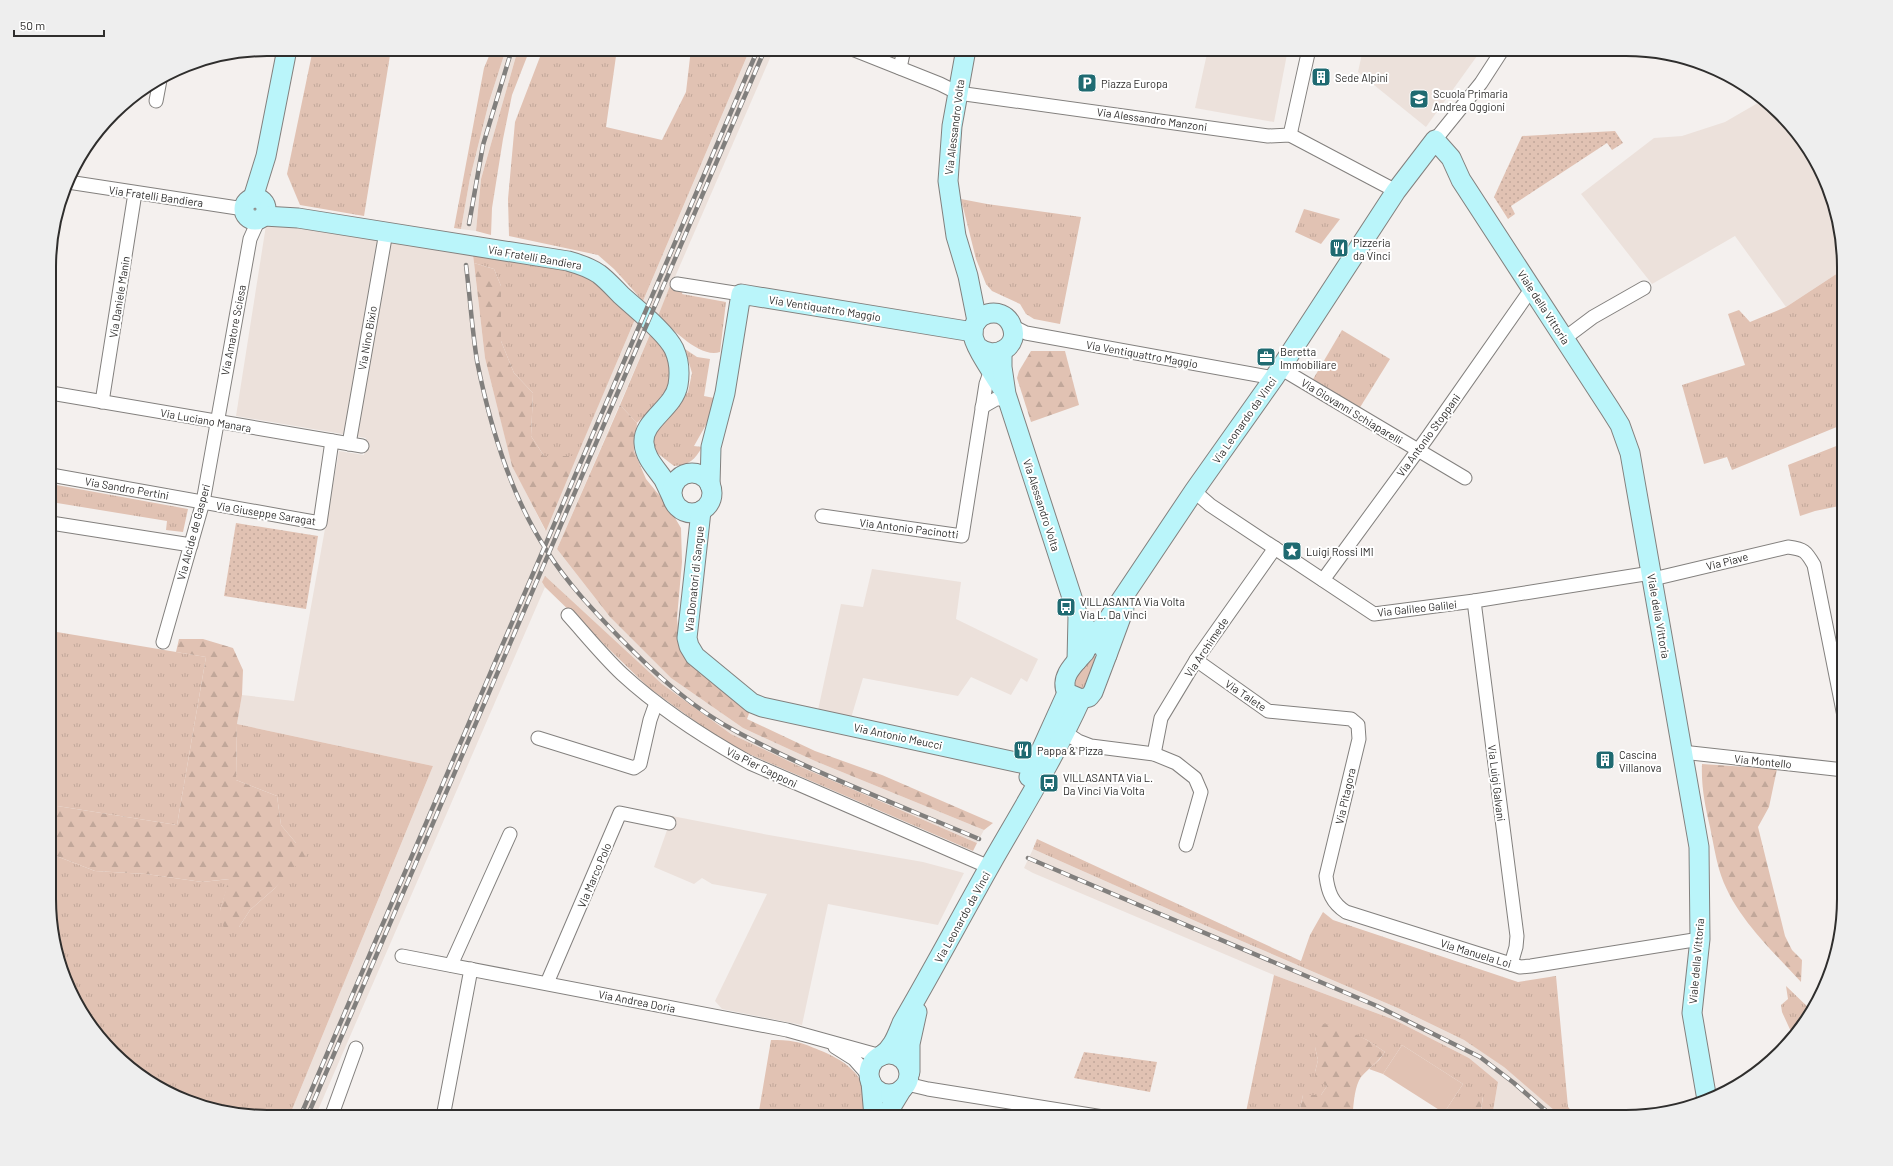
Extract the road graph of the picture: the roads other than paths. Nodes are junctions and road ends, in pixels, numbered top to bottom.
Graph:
1 (286, 56) edge
2 (870, 56) edge
3 (903, 56) edge
4 (965, 56) edge
5 (1307, 56) edge
6 (1498, 56) edge
7 (900, 68) junction
8 (159, 85) edge
9 (958, 93) junction
10 (156, 101) dead end
11 (1290, 135) junction
12 (1431, 146) junction
13 (74, 183) edge
14 (1396, 191) junction
15 (135, 193) junction
16 (257, 210) junction
17 (386, 232) junction
18 (968, 276) junction
19 (677, 284) dead end
20 (1532, 288) junction
21 (1644, 288) dead end
22 (741, 294) junction
23 (996, 313) junction
24 (1012, 326) junction
25 (976, 333) junction
26 (1565, 338) junction
27 (1002, 351) junction
28 (991, 370) junction
29 (1277, 373) junction
30 (56, 394) edge
31 (1007, 396) junction
32 (102, 402) junction
33 (982, 407) junction
34 (216, 421) junction
35 (332, 441) junction
36 (355, 445) joint
37 (711, 447) junction
38 (1417, 451) junction
39 (658, 471) junction
40 (688, 474) junction
41 (56, 476) edge
42 (1465, 478) dead end
43 (710, 485) junction
44 (1194, 491) junction
45 (673, 499) junction
46 (203, 502) junction
47 (701, 511) junction
48 (822, 516) dead end
49 (56, 524) edge
50 (191, 544) junction
51 (1275, 548) junction
52 (1652, 576) junction
53 (1323, 580) junction
54 (1474, 601) junction
55 (568, 615) dead end
56 (1078, 616) junction
57 (163, 642) dead end
58 (1098, 645) junction
59 (1196, 660) junction
60 (1077, 661) junction
61 (1837, 681) edge
62 (1074, 696) junction
63 (656, 702) junction
64 (762, 707) joint
65 (1351, 719) joint
66 (1059, 729) junction
67 (538, 738) dead end
68 (1682, 752) junction
69 (1154, 754) junction
70 (1034, 766) junction
71 (1837, 769) edge
72 (669, 823) dead end
73 (510, 834) dead end
74 (1186, 845) dead end
75 (991, 864) junction
76 (1326, 876) joint
77 (1700, 939) junction
78 (402, 956) dead end
79 (1511, 964) junction
80 (451, 965) junction
81 (471, 969) junction
82 (931, 973) junction
83 (547, 983) junction
84 (822, 1038) junction
85 (356, 1048) dead end
86 (881, 1056) junction
87 (870, 1079) junction
88 (906, 1082) junction
89 (1706, 1094) edge
90 (334, 1110) edge
91 (444, 1110) edge
92 (873, 1110) edge
93 (889, 1110) edge
94 (1059, 1110) edge

1 - 16 street, Via Amatore Sciesa
2 - 7 street, Via Alessandro Manzoni
3 - 7 street
4 - 9 street, Via Alessandro Volta
5 - 11 street
6 - 12 street
7 - 9 street, Via Alessandro Manzoni
8 - 10 street
9 - 11 street, Via Alessandro Manzoni
9 - 18 street, Via Alessandro Volta
11 - 14 street
12 - 14 street, Via Leonardo da Vinci
12 - 20 street, Viale della Vittoria
13 - 15 street, Via Fratelli Bandiera
14 - 29 street, Via Leonardo da Vinci
15 - 16 street, Via Fratelli Bandiera
15 - 32 street, Via Daniele Manin
16 - 17 street, Via Fratelli Bandiera
16 - 34 street, Via Amatore Sciesa
17 - 36 street, Via Nino Bixio
17 - 39 street, Via Fratelli Bandiera
18 - 23 street, Via Alessandro Volta
18 - 25 street, Via Alessandro Volta
19 - 22 street, Via Ventiquattro Maggio
20 - 26 street, Viale della Vittoria
20 - 38 street, Via Antonio Stoppani
21 - 26 street
22 - 25 street, Via Ventiquattro Maggio
22 - 37 street
23 - 24 street, Via Alessandro Volta
23 - 25 street
24 - 27 street
24 - 29 street, Via Ventiquattro Maggio
25 - 27 street
25 - 28 street, Via Alessandro Volta
26 - 52 street, Viale della Vittoria
27 - 31 street, Via Alessandro Volta
28 - 31 street, Via Alessandro Volta
28 - 33 street, Via Antonio Pacinotti
29 - 38 street, Via Giovanni Schiaparelli
29 - 44 street, Via Leonardo da Vinci
30 - 32 street, Via Luciano Manara
31 - 33 street
31 - 56 street, Via Alessandro Volta
32 - 34 street, Via Luciano Manara
33 - 48 street, Via Antonio Pacinotti
34 - 35 street, Via Luciano Manara
34 - 46 street, Via Alcide de Gasperi
35 - 36 street, Via Luciano Manara
35 - 46 street, Via Giuseppe Saragat
37 - 40 street
37 - 43 street
38 - 42 street, Via Giovanni Schiaparelli
38 - 53 street, Via Antonio Stoppani
39 - 40 street
39 - 45 street, Via Fratelli Bandiera
40 - 43 street
40 - 45 street
41 - 46 street, Via Sandro Pertini
43 - 47 street
44 - 51 street, Via Galileo Galilei
44 - 58 street, Via Leonardo da Vinci
45 - 47 street
46 - 50 street, Via Alcide de Gasperi
47 - 64 street, Via Donatori di Sangue
49 - 50 street
50 - 57 street, Via Alcide de Gasperi
51 - 53 street, Via Galileo Galilei
51 - 59 street, Via Archimede
52 - 54 street, Via Galileo Galilei
52 - 61 street, Via Piave
52 - 68 street, Viale della Vittoria
53 - 54 street, Via Galileo Galilei
54 - 79 street, Via Luigi Galvani
55 - 63 street, Via Pier Capponi
56 - 58 street, Via Alessandro Volta
56 - 60 street, Via Alessandro Volta
58 - 60 street
58 - 62 street, Via Leonardo da Vinci
59 - 65 street, Via Talete
59 - 69 street, Via Archimede
60 - 62 street
62 - 66 street, Via Leonardo da Vinci
63 - 67 street
63 - 75 street, Via Pier Capponi
64 - 70 street, Via Antonio Meucci
65 - 76 street, Via Pitagora
66 - 69 street
66 - 70 street, Via Leonardo da Vinci
66 - 75 street, Via Leonardo da Vinci
68 - 71 street, Via Montello
68 - 77 street, Viale della Vittoria
69 - 74 street
70 - 75 street, Via Leonardo da Vinci
72 - 83 street, Via Marco Polo
73 - 80 street
75 - 82 street, Via Leonardo da Vinci
76 - 79 street, Via Manuela Loi
77 - 79 street, Via Manuela Loi
77 - 89 street, Viale della Vittoria
78 - 80 street, Via Andrea Doria
80 - 81 street, Via Andrea Doria
81 - 83 street, Via Andrea Doria
81 - 91 street
82 - 86 street, Via Leonardo da Vinci
82 - 88 street, Via Leonardo da Vinci
83 - 84 street, Via Andrea Doria
84 - 86 street, Via Andrea Doria
84 - 87 street, Via Andrea Doria
85 - 90 street
86 - 87 street
86 - 88 street
87 - 88 street
87 - 92 street
88 - 93 street
88 - 94 street

